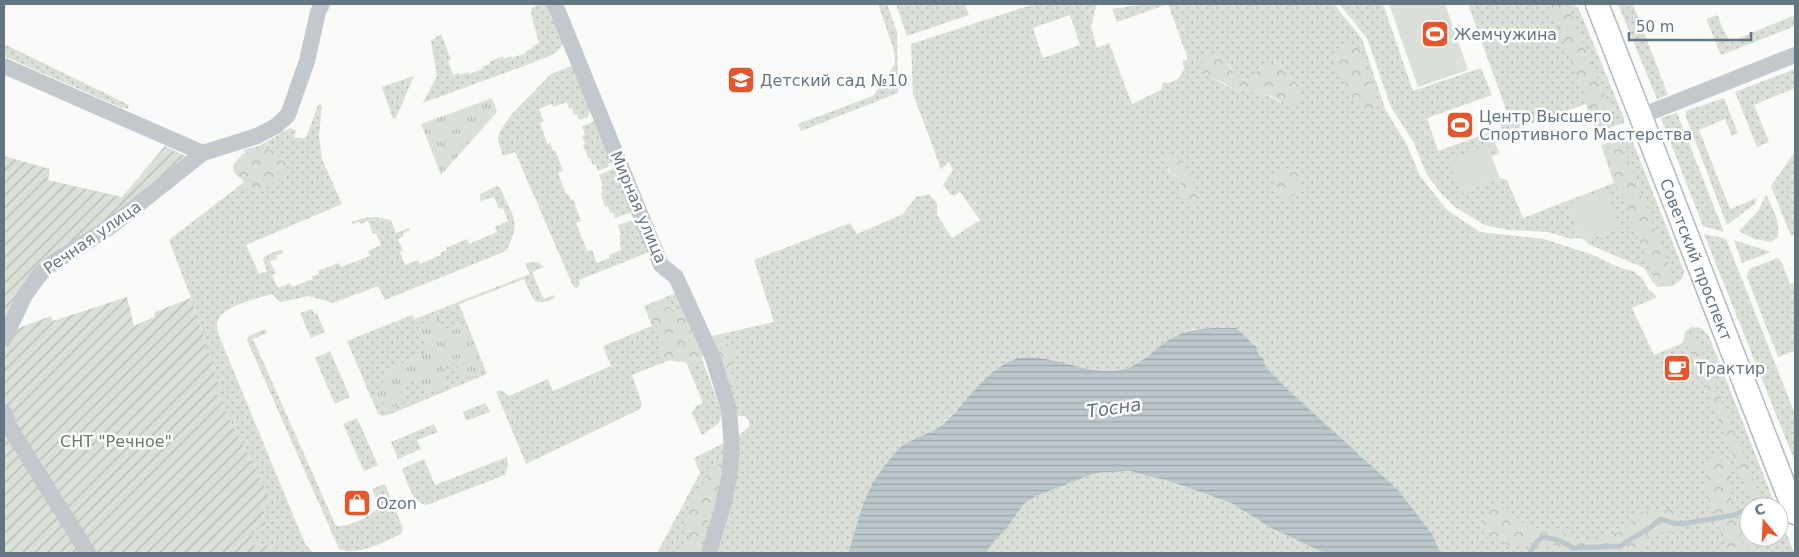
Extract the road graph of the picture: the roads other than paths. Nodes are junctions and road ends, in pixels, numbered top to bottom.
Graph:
1 (322, 4) edge
2 (556, 4) edge
3 (1597, 4) edge
4 (1795, 55) edge
5 (4, 66) edge
6 (1641, 116) junction
7 (203, 153) junction
8 (4, 339) edge
9 (4, 412) edge
10 (1790, 487) edge
11 (1795, 514) edge
12 (88, 553) edge
13 (709, 553) edge

1 - 7 street
2 - 13 street, Мирная улица
3 - 6 main road, Советский проспект
4 - 6 street
5 - 7 street
6 - 10 main road, Советский проспект
7 - 8 street, Речная улица
9 - 12 street
10 - 11 main road, Советский проспект

